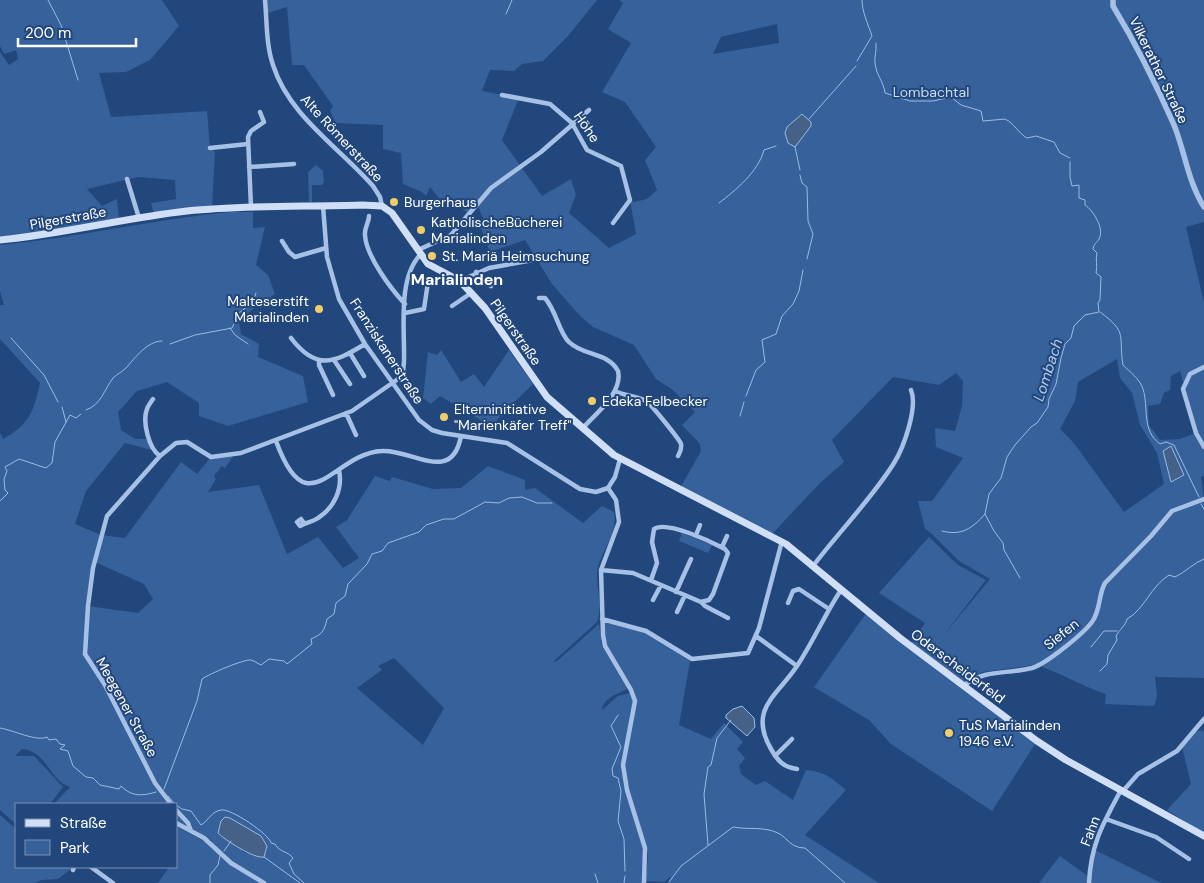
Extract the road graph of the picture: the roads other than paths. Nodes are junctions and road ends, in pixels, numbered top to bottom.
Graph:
1 (265, 0) edge
2 (1113, 0) edge
3 (502, 95) dead end
4 (589, 110) dead end
5 (260, 112) dead end
6 (572, 123) junction
7 (248, 144) junction
8 (210, 148) dead end
9 (294, 164) dead end
10 (249, 166) junction
11 (127, 179) dead end
12 (323, 206) junction
13 (382, 206) junction
14 (251, 207) junction
15 (1204, 207) edge
16 (369, 216) dead end
17 (139, 218) junction
18 (614, 223) dead end
19 (0, 240) edge
20 (282, 241) dead end
21 (326, 248) junction
22 (419, 252) junction
23 (533, 260) dead end
24 (476, 272) junction
25 (460, 281) junction
26 (428, 282) dead end
27 (491, 286) dead end
28 (471, 293) junction
29 (539, 298) dead end
30 (404, 304) junction
31 (452, 306) dead end
32 (405, 313) junction
33 (291, 338) dead end
34 (365, 344) junction
35 (350, 353) junction
36 (334, 360) junction
37 (319, 361) junction
38 (1204, 367) edge
39 (364, 376) dead end
40 (392, 383) junction
41 (350, 384) dead end
42 (911, 390) dead end
43 (616, 391) junction
44 (333, 395) dead end
45 (154, 399) dead end
46 (346, 413) junction
47 (583, 428) junction
48 (356, 435) dead end
49 (461, 436) junction
50 (276, 441) junction
51 (1204, 447) edge
52 (160, 456) junction
53 (678, 456) dead end
54 (620, 459) junction
55 (339, 470) junction
56 (608, 488) junction
57 (1204, 499) edge
58 (721, 510) joint
59 (304, 523) dead end
60 (700, 525) dead end
61 (696, 535) junction
62 (727, 536) dead end
63 (782, 541) junction
64 (722, 547) junction
65 (691, 559) dead end
66 (813, 566) junction
67 (601, 570) junction
68 (651, 580) junction
69 (660, 585) junction
70 (841, 590) junction
71 (676, 592) junction
72 (685, 596) junction
73 (653, 600) dead end
74 (701, 602) junction
75 (788, 604) dead end
76 (829, 609) junction
77 (677, 612) dead end
78 (728, 618) dead end
79 (602, 619) junction
80 (756, 636) junction
81 (797, 666) junction
82 (963, 686) junction
83 (1204, 719) edge
84 (792, 739) dead end
85 (775, 756) junction
86 (797, 769) dead end
87 (1122, 790) junction
88 (170, 803) edge
89 (178, 812) edge
90 (1106, 819) junction
91 (178, 825) edge
92 (191, 831) junction
93 (1204, 836) edge
94 (1189, 859) dead end
95 (92, 868) edge
96 (113, 883) edge
97 (264, 883) edge
98 (644, 883) edge
99 (1089, 883) edge

1 - 13 street, Alte Römerstraße
2 - 15 street, Vilkerather Straße
3 - 6 street, Höhe
4 - 6 street
5 - 7 street
6 - 18 street, Höhe
6 - 22 street
7 - 8 street
7 - 10 street
9 - 10 street
10 - 14 street
11 - 17 street
12 - 13 main road, Pilgerstraße
12 - 14 main road, Pilgerstraße
12 - 21 street, Franziskanerstraße
13 - 22 main road, Pilgerstraße
14 - 17 main road, Pilgerstraße
16 - 30 street
17 - 19 main road, Pilgerstraße
20 - 21 street
21 - 34 street, Franziskanerstraße
22 - 25 main road, Pilgerstraße
22 - 30 street
23 - 24 street
24 - 25 street
24 - 27 street
25 - 28 main road, Pilgerstraße
26 - 32 street
28 - 31 street
28 - 47 main road, Pilgerstraße
29 - 43 street
30 - 32 street
32 - 40 street
33 - 37 street
34 - 35 street
34 - 40 street, Franziskanerstraße
35 - 36 street
35 - 39 street
36 - 37 street
36 - 41 street
37 - 44 street
38 - 51 street
40 - 46 street, Meegener Straße
40 - 49 street, Franziskanerstraße
42 - 66 street
43 - 47 street
43 - 53 street
45 - 52 street
46 - 48 street
46 - 50 street, Meegener Straße
47 - 54 main road, Pilgerstraße
49 - 55 street
49 - 56 street, Franziskanerstraße
50 - 52 street, Meegener Straße
50 - 55 street
52 - 88 street, Meegener Straße
54 - 56 street
54 - 58 main road, Pilgerstraße
55 - 59 street
56 - 67 street
57 - 82 street, Siefen
58 - 63 main road, Oderscheiderfeld
60 - 61 street
61 - 64 street
61 - 68 street
62 - 64 street
63 - 66 main road, Oderscheiderfeld
63 - 80 street
64 - 74 street
65 - 71 street
66 - 70 main road, Oderscheiderfeld
67 - 68 street
67 - 79 street
68 - 69 street
69 - 71 street
69 - 73 street
70 - 76 street
70 - 82 main road, Oderscheiderfeld
71 - 72 street
72 - 74 street
72 - 77 street
74 - 78 street
75 - 76 street
76 - 81 street
79 - 80 street
79 - 98 street
80 - 81 street
81 - 85 street
82 - 87 main road, Oderscheiderfeld
83 - 87 street, Fahn
84 - 85 street
85 - 86 street
87 - 90 street, Fahn
87 - 93 main road, Oderscheiderfeld
89 - 92 street
90 - 94 street
90 - 99 street, Fahn
91 - 92 street
92 - 97 street
95 - 96 street

